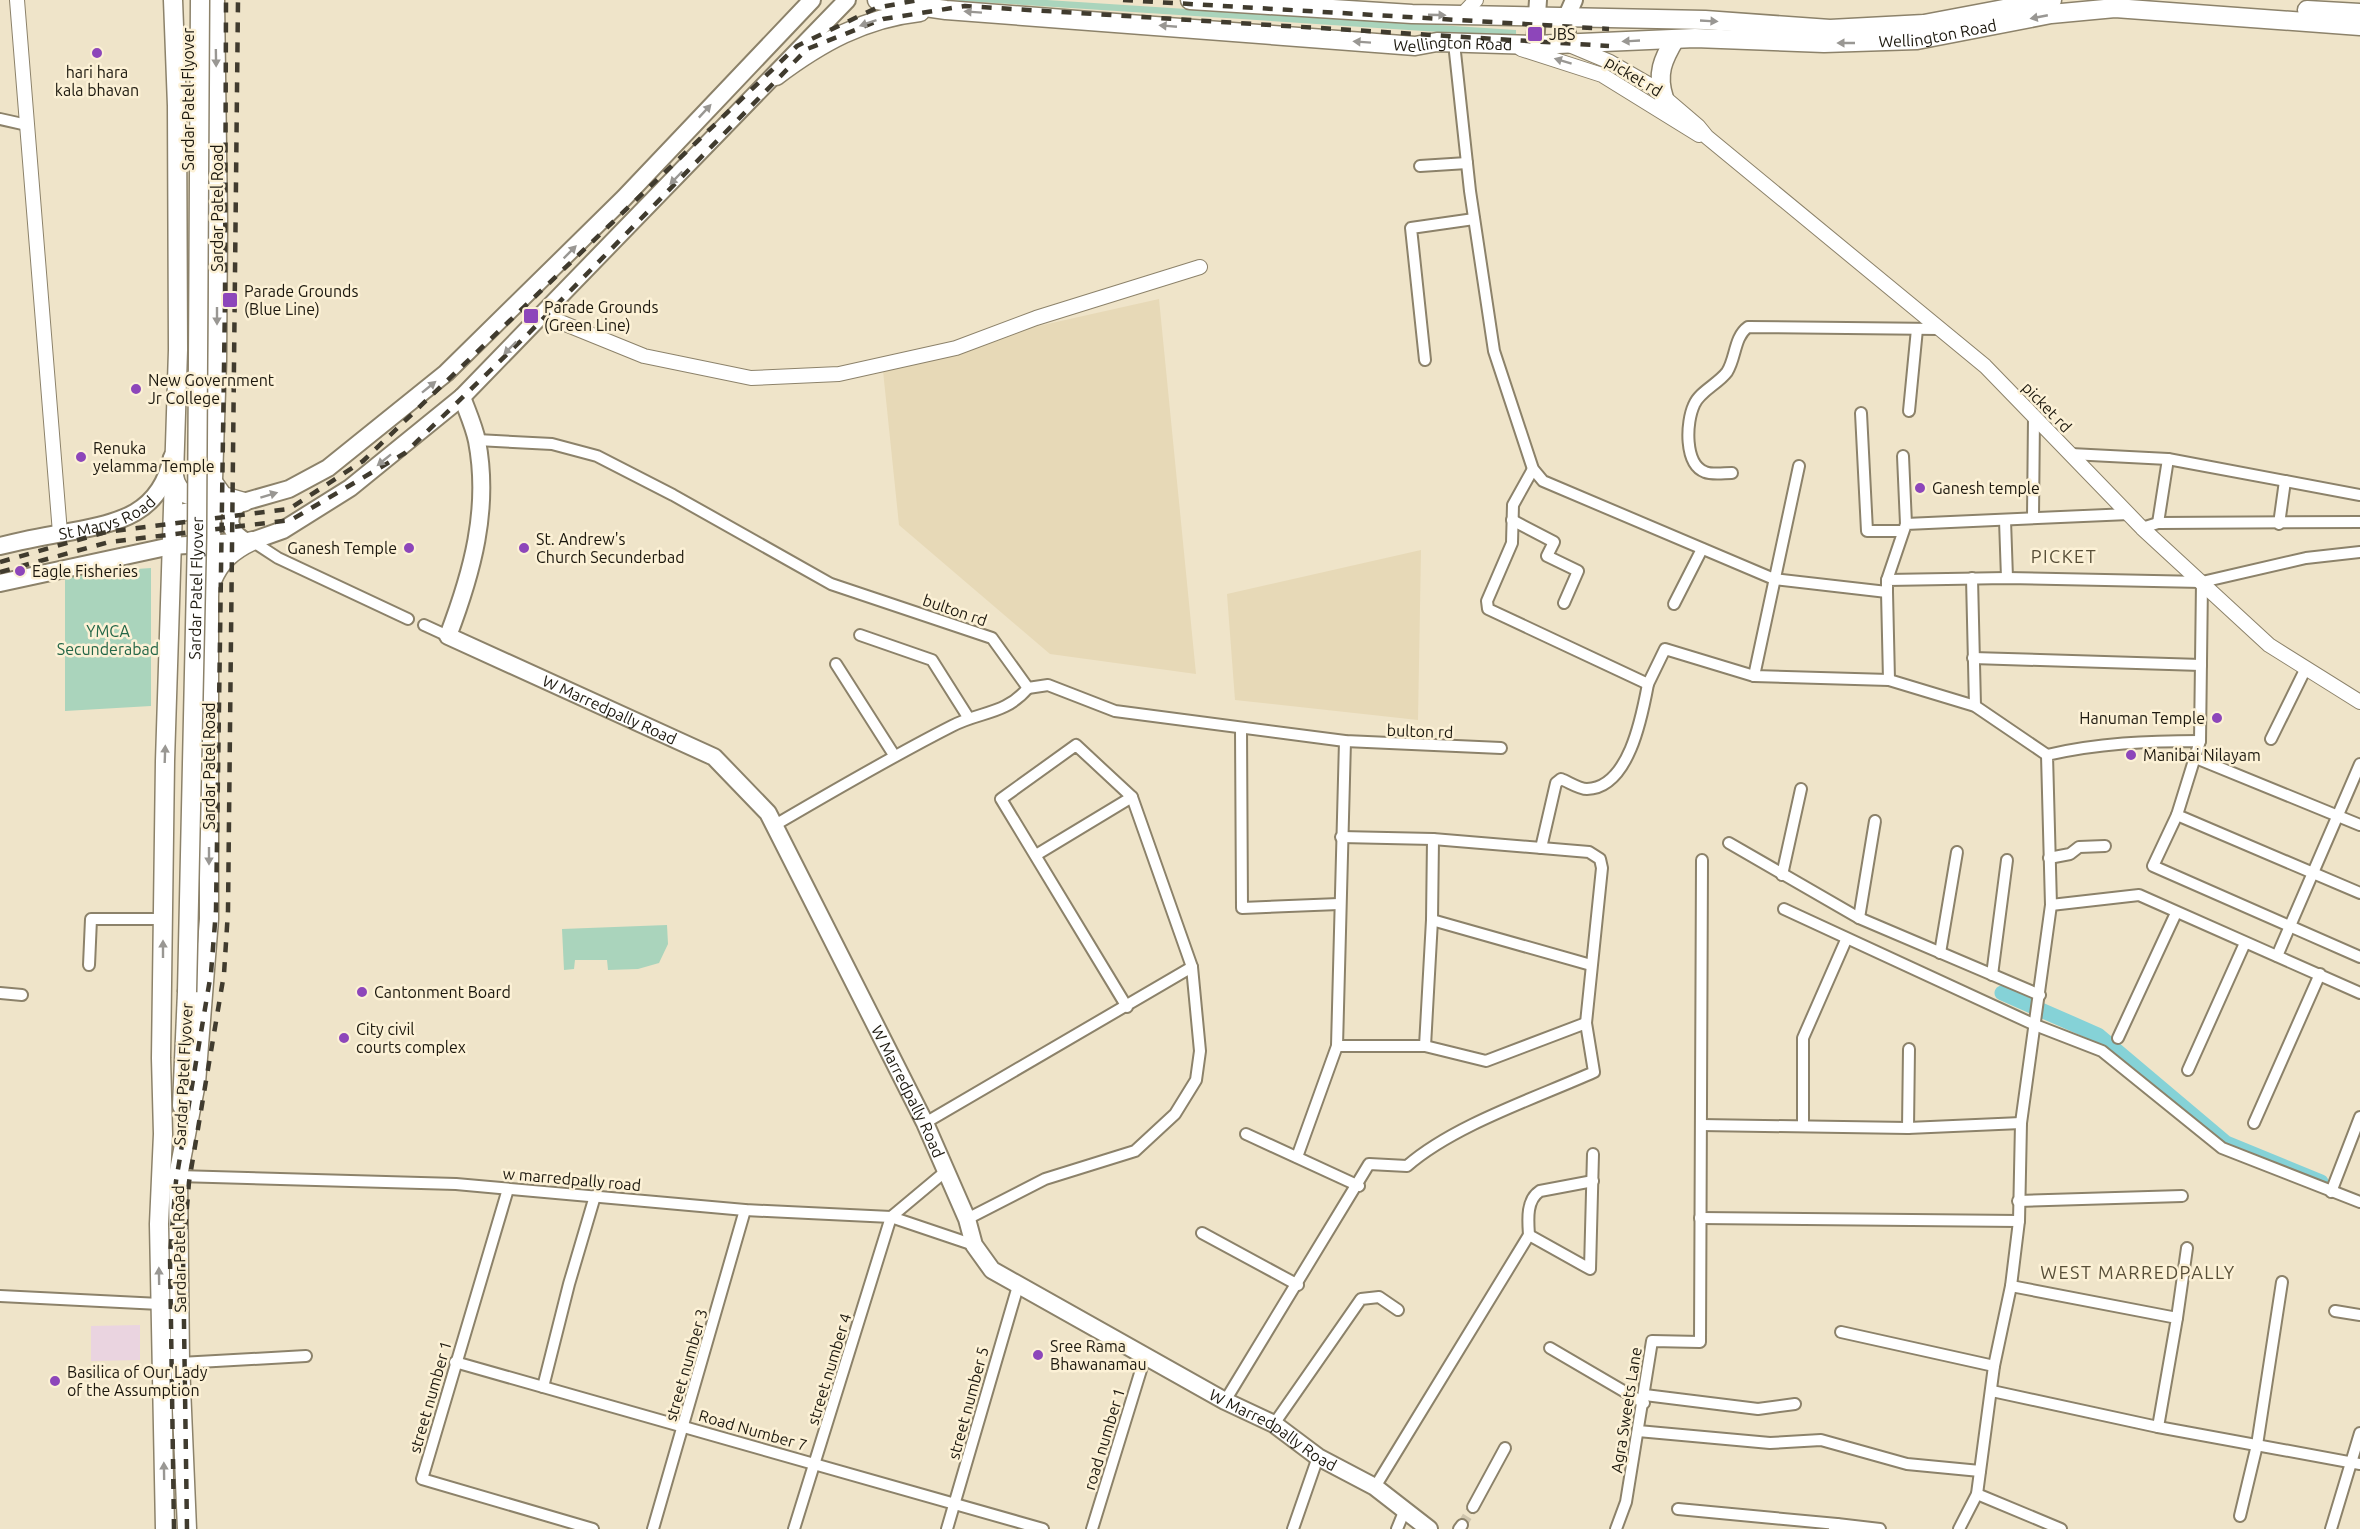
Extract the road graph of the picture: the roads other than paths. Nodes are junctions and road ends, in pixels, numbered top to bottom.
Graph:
1 (17, 0) edge
2 (173, 0) edge
3 (188, 0) edge
4 (200, 0) edge
5 (215, 0) edge
6 (812, 0) edge
7 (847, 0) edge
8 (877, 0) edge
9 (1190, 0) edge
10 (1476, 0) edge
11 (1608, 0) edge
12 (2052, 0) edge
13 (2152, 0) edge
14 (2104, 4) edge
15 (1537, 8) edge
16 (1570, 8) edge
17 (946, 10) junction
18 (2360, 13) edge
19 (1461, 16) junction
20 (1624, 18) junction
21 (2360, 26) edge
22 (1675, 39) junction
23 (1454, 43) junction
24 (1567, 44) junction
25 (1505, 45) junction
26 (1535, 45) junction
27 (776, 76) junction
28 (1664, 98) junction
29 (0, 119) edge
30 (27, 125) junction
31 (1707, 137) junction
32 (1467, 163) junction
33 (1420, 166) dead end
34 (1474, 219) junction
35 (218, 223) junction
36 (177, 224) junction
37 (1200, 267) dead end
38 (543, 315) junction
39 (1917, 329) junction
40 (1939, 329) junction
41 (1425, 360) dead end
42 (462, 397) junction
43 (1909, 411) dead end
44 (1861, 413) dead end
45 (2034, 417) junction
46 (477, 440) junction
47 (175, 445) junction
48 (2071, 454) junction
49 (1903, 456) dead end
50 (2168, 459) junction
51 (1799, 466) dead end
52 (1533, 470) junction
53 (1732, 473) dead end
54 (174, 475) junction
55 (2285, 481) junction
56 (213, 482) junction
57 (2360, 495) edge
58 (242, 502) junction
59 (212, 508) junction
60 (172, 514) junction
61 (2129, 514) junction
62 (2033, 517) junction
63 (1512, 520) junction
64 (2005, 520) junction
65 (2360, 522) edge
66 (2158, 523) junction
67 (2279, 524) junction
68 (1904, 527) junction
69 (2142, 528) junction
70 (60, 533) junction
71 (249, 541) junction
72 (211, 545) junction
73 (0, 546) edge
74 (171, 546) junction
75 (1702, 549) junction
76 (2360, 552) edge
77 (170, 575) junction
78 (209, 576) junction
79 (1972, 578) junction
80 (2007, 578) junction
81 (1774, 579) junction
82 (1887, 580) junction
83 (2202, 582) junction
84 (0, 583) edge
85 (1887, 592) junction
86 (209, 597) junction
87 (1564, 603) dead end
88 (1674, 604) dead end
89 (408, 619) dead end
90 (424, 625) dead end
91 (860, 634) dead end
92 (448, 636) junction
93 (1973, 658) junction
94 (836, 664) dead end
95 (2201, 665) junction
96 (2306, 668) junction
97 (1754, 676) junction
98 (1889, 680) junction
99 (1648, 684) junction
100 (1028, 688) junction
101 (2360, 702) edge
102 (1975, 706) junction
103 (968, 717) junction
104 (1241, 728) junction
105 (2271, 739) dead end
106 (1345, 741) junction
107 (2200, 741) junction
108 (1501, 748) dead end
109 (894, 755) junction
110 (2047, 755) junction
111 (2196, 758) junction
112 (2360, 764) edge
113 (1801, 789) dead end
114 (1132, 797) junction
115 (2178, 815) junction
116 (2338, 815) junction
117 (1875, 821) dead end
118 (775, 825) junction
119 (2360, 825) edge
120 (1341, 837) junction
121 (1433, 839) junction
122 (1729, 843) dead end
123 (2105, 846) dead end
124 (1541, 848) junction
125 (1957, 852) dead end
126 (1036, 855) junction
127 (2049, 858) junction
128 (1702, 860) dead end
129 (2007, 860) dead end
130 (2313, 872) junction
131 (1782, 875) junction
132 (2360, 892) edge
133 (1339, 904) junction
134 (2051, 905) junction
135 (1784, 909) dead end
136 (2176, 913) junction
137 (1859, 918) junction
138 (163, 919) junction
139 (1432, 920) junction
140 (2289, 926) junction
141 (1846, 940) junction
142 (2245, 943) junction
143 (1940, 953) junction
144 (2277, 956) junction
145 (2360, 957) edge
146 (89, 965) dead end
147 (1591, 965) junction
148 (1192, 967) junction
149 (2320, 974) junction
150 (1992, 975) junction
151 (182, 992) junction
152 (0, 993) edge
153 (2360, 993) edge
154 (22, 995) dead end
155 (2039, 998) junction
156 (1127, 1007) junction
157 (2036, 1021) junction
158 (1586, 1023) junction
159 (2118, 1038) dead end
160 (1337, 1046) junction
161 (1425, 1046) junction
162 (1909, 1049) dead end
163 (2188, 1070) dead end
164 (2360, 1117) edge
165 (2021, 1123) junction
166 (2254, 1123) dead end
167 (925, 1124) junction
168 (1701, 1125) junction
169 (1803, 1126) junction
170 (1908, 1128) junction
171 (163, 1134) junction
172 (1246, 1134) dead end
173 (1593, 1154) dead end
174 (1297, 1157) junction
175 (946, 1171) junction
176 (178, 1176) junction
177 (1593, 1181) junction
178 (1359, 1186) junction
179 (2333, 1186) junction
180 (508, 1189) junction
181 (595, 1196) junction
182 (2182, 1196) dead end
183 (2018, 1201) junction
184 (2360, 1202) edge
185 (746, 1210) junction
186 (891, 1218) junction
187 (1700, 1218) junction
188 (967, 1219) junction
189 (2019, 1221) junction
190 (1202, 1233) dead end
191 (1529, 1235) junction
192 (974, 1245) junction
193 (2187, 1248) dead end
194 (2282, 1282) dead end
195 (1298, 1285) junction
196 (1018, 1286) junction
197 (2011, 1286) junction
198 (0, 1296) edge
199 (160, 1304) junction
200 (1398, 1310) dead end
201 (2335, 1311) dead end
202 (2360, 1315) edge
203 (2177, 1318) junction
204 (1841, 1332) dead end
205 (1550, 1348) dead end
206 (306, 1356) dead end
207 (1145, 1357) junction
208 (455, 1362) junction
209 (180, 1364) junction
210 (1994, 1366) junction
211 (543, 1387) junction
212 (1992, 1391) junction
213 (1644, 1399) junction
214 (1225, 1401) junction
215 (1795, 1404) dead end
216 (1274, 1424) junction
217 (684, 1426) junction
218 (2157, 1428) junction
219 (1638, 1431) junction
220 (2360, 1432) edge
221 (2258, 1445) junction
222 (1505, 1448) dead end
223 (1318, 1457) junction
224 (2356, 1463) edge
225 (816, 1464) junction
226 (1980, 1471) junction
227 (1375, 1487) junction
228 (1977, 1494) junction
229 (955, 1504) junction
230 (1473, 1508) tunnel mouth
231 (1678, 1509) dead end
232 (1404, 1512) junction
233 (2240, 1516) dead end
234 (1835, 1526) edge
235 (165, 1529) edge
236 (187, 1529) edge
237 (592, 1529) edge
238 (653, 1529) edge
239 (794, 1529) edge
240 (947, 1529) edge
241 (1043, 1529) edge
242 (1092, 1529) edge
243 (1293, 1529) edge
244 (1397, 1529) edge
245 (1430, 1529) edge
246 (1616, 1529) edge
247 (1880, 1529) edge
248 (1959, 1529) edge
249 (2061, 1529) edge
250 (2331, 1529) edge

1 - 30 street
2 - 36 main road, Sardar Patel Road
3 - 151 main road, Sardar Patel Flyover
4 - 151 main road, Sardar Patel Flyover, bridge
5 -> 35 main road, Sardar Patel Road
58 -> 6 main road
7 - 27 main road
8 - 17 main road, Wellington Road
9 -> 19 main road
10 - 19 street
11 - 20 main road
20 -> 12 main road
13 - 18 main road
14 - 21 main road, Wellington Road
14 -> 22 main road, Wellington Road
15 - 16 main road
15 - 19 main road
15 - 26 main road
16 - 20 main road
16 - 24 main road
23 -> 17 main road, Wellington Road
17 -> 27 main road
22 -> 24 main road, Wellington Road
22 - 28 main road
23 - 25 main road, Wellington Road
23 - 32 street
24 - 26 main road, Wellington Road
24 - 28 street, picket rd
25 - 26 main road, Wellington Road
31 -> 25 street, picket rd
27 -> 38 main road
28 - 31 street, picket rd
29 - 30 street
30 - 70 street
31 - 40 street, picket rd
32 - 33 street
32 - 34 street
34 - 41 street
34 - 52 street
35 - 36 main road
35 -> 56 main road, Sardar Patel Road
36 - 47 main road, Sardar Patel Road
37 - 38 street
38 -> 42 main road
39 - 40 street
39 - 43 street
39 - 53 street
40 - 45 street, picket rd
42 - 46 main road
42 -> 71 main road
44 - 68 street
45 - 48 street, picket rd
45 - 62 street
46 - 92 main road
46 - 100 street, bulton rd
47 - 54 main road, Sardar Patel Road
47 - 70 main road, St Marys Road
48 - 50 street
48 - 61 street, picket rd
49 - 68 street
50 - 55 street
50 - 66 street
51 - 81 street
52 - 63 street
52 - 75 street
54 - 56 main road
54 - 60 main road, Sardar Patel Road
55 - 57 street
55 - 67 street
56 - 58 main road
56 - 59 main road, Sardar Patel Road
58 - 59 main road
58 - 71 main road
59 - 60 main road
59 - 72 main road, Sardar Patel Road
60 - 74 main road, Sardar Patel Road
61 - 62 street
61 - 69 street, picket rd
62 - 64 street
63 - 87 street
63 - 99 street
64 - 68 street
64 - 80 street
65 - 67 street
66 - 67 street
66 - 69 street
68 - 82 street
69 - 83 street, picket rd
70 - 73 main road, St Marys Road
71 - 72 main road
71 - 86 main road
71 - 89 street
72 - 74 main road
72 - 78 main road, Sardar Patel Road
74 - 77 main road, Sardar Patel Road
74 - 84 main road
75 - 81 street
75 - 88 street
76 - 83 street
77 - 78 main road
138 -> 77 main road, Sardar Patel Road
78 - 86 main road, Sardar Patel Road
79 - 80 street
79 - 82 street
79 - 93 street
80 - 83 street
81 - 85 street
81 - 97 street
82 - 85 street
83 - 95 street
83 - 96 street, picket rd
85 - 98 street
86 -> 176 main road, Sardar Patel Road
90 - 92 street, W Marredpally Road
91 - 103 street
92 - 118 main road, W Marredpally Road
93 - 95 street
93 - 102 street
94 - 109 street
95 - 107 street
96 - 101 street, picket rd
96 - 105 street
97 - 98 street
97 - 99 street
98 - 102 street
99 - 124 street
100 - 103 street
100 - 104 street, bulton rd
102 - 110 street
103 - 109 street
104 - 106 street, bulton rd
104 - 133 street
106 - 108 street, bulton rd
106 - 120 street
107 - 110 street
107 - 111 street
109 - 118 street
110 - 127 street
111 - 115 street
111 - 116 street
112 - 116 street
113 - 131 street
114 - 126 street
114 - 126 street
114 - 148 street
115 - 130 street
115 - 140 street
116 - 119 street
116 - 130 street
117 - 137 street
118 - 167 main road, W Marredpally Road
120 - 121 street
120 - 133 street
121 - 124 street
121 - 139 street
122 - 131 street
123 - 127 street
124 - 147 street
125 - 143 street
126 - 156 street
127 - 134 street
128 - 168 street
129 - 150 street
130 - 132 street
130 - 140 street
131 - 137 street
133 - 160 street
134 - 136 street
134 - 155 street
135 - 141 street
136 - 142 street
136 - 159 street
137 - 143 street
138 - 146 street
171 -> 138 main road, Sardar Patel Road
139 - 147 street
139 - 161 street
140 - 144 street
140 - 145 street
141 - 157 street
141 - 169 street
142 - 144 street
142 - 163 street
143 - 150 street
144 - 149 street
147 - 158 street
148 - 156 street
148 - 188 street
149 - 153 street
149 - 166 street
150 - 155 street
151 - 171 main road, Sardar Patel Flyover
151 - 176 main road, Sardar Patel Flyover
152 - 154 street
155 - 157 street
156 - 167 street
157 - 165 street
157 - 179 street
158 - 161 street
158 - 178 street
160 - 161 street
160 - 174 street
162 - 170 street
164 - 179 street
165 - 170 street
165 - 183 street
167 - 175 main road, W Marredpally Road
168 - 169 street
168 - 187 street
169 - 170 street
199 -> 171 main road, Sardar Patel Road
172 - 174 street
173 - 177 street
174 - 178 street
175 - 186 street, w marredpally road
175 - 188 main road, W Marredpally Road
176 - 180 street, w marredpally road
176 - 209 main road, Sardar Patel Road
177 - 191 street
177 - 191 street
178 - 195 street
179 - 184 street
180 - 181 street, w marredpally road
180 - 208 street, street number 1
181 - 185 street, w marredpally road
181 - 211 street
182 - 183 street
183 - 189 street
185 - 186 street, w marredpally road
185 - 217 street, street number 3
186 - 192 street
186 - 225 street, street number 4
187 - 189 street
187 - 213 street, Agra Sweets Lane
188 - 192 main road, W Marredpally Road
189 - 197 street
190 - 195 street
191 - 227 street
192 - 196 main road, W Marredpally Road
193 - 203 street
194 - 221 street
195 - 214 street
196 - 207 main road, W Marredpally Road
196 - 229 street, street number 5
197 - 203 street
197 - 210 street
198 - 199 street
235 -> 199 main road, Sardar Patel Road
200 - 216 street
201 - 202 street
203 - 218 street
204 - 210 street
205 - 213 street
206 - 209 street
207 - 214 main road, W Marredpally Road
207 - 242 street, road number 1
208 - 211 street, Road Number 7
208 - 237 street, street number 1
209 - 236 main road, Sardar Patel Road
210 - 212 street
211 - 217 street, Road Number 7
212 - 218 street
212 - 226 street
213 - 215 street
213 - 219 street, Agra Sweets Lane
214 - 216 main road, W Marredpally Road
216 - 223 main road, W Marredpally Road
217 - 225 street, Road Number 7
217 - 238 street, street number 3
218 - 221 street
219 - 226 street
219 - 246 street, Agra Sweets Lane
220 - 224 street
221 - 224 street
221 - 233 street
222 - 230 street
223 - 227 main road, W Marredpally Road
223 - 243 street
224 - 250 street
225 - 229 street, Road Number 7
225 - 239 street, street number 4
226 - 228 street
227 - 232 main road, W Marredpally Road
228 - 248 street
228 - 249 street
229 - 240 street, street number 5
229 - 241 street, Road Number 7
231 - 234 street
232 - 244 street
232 - 245 main road, W Marredpally Road
234 - 247 street

